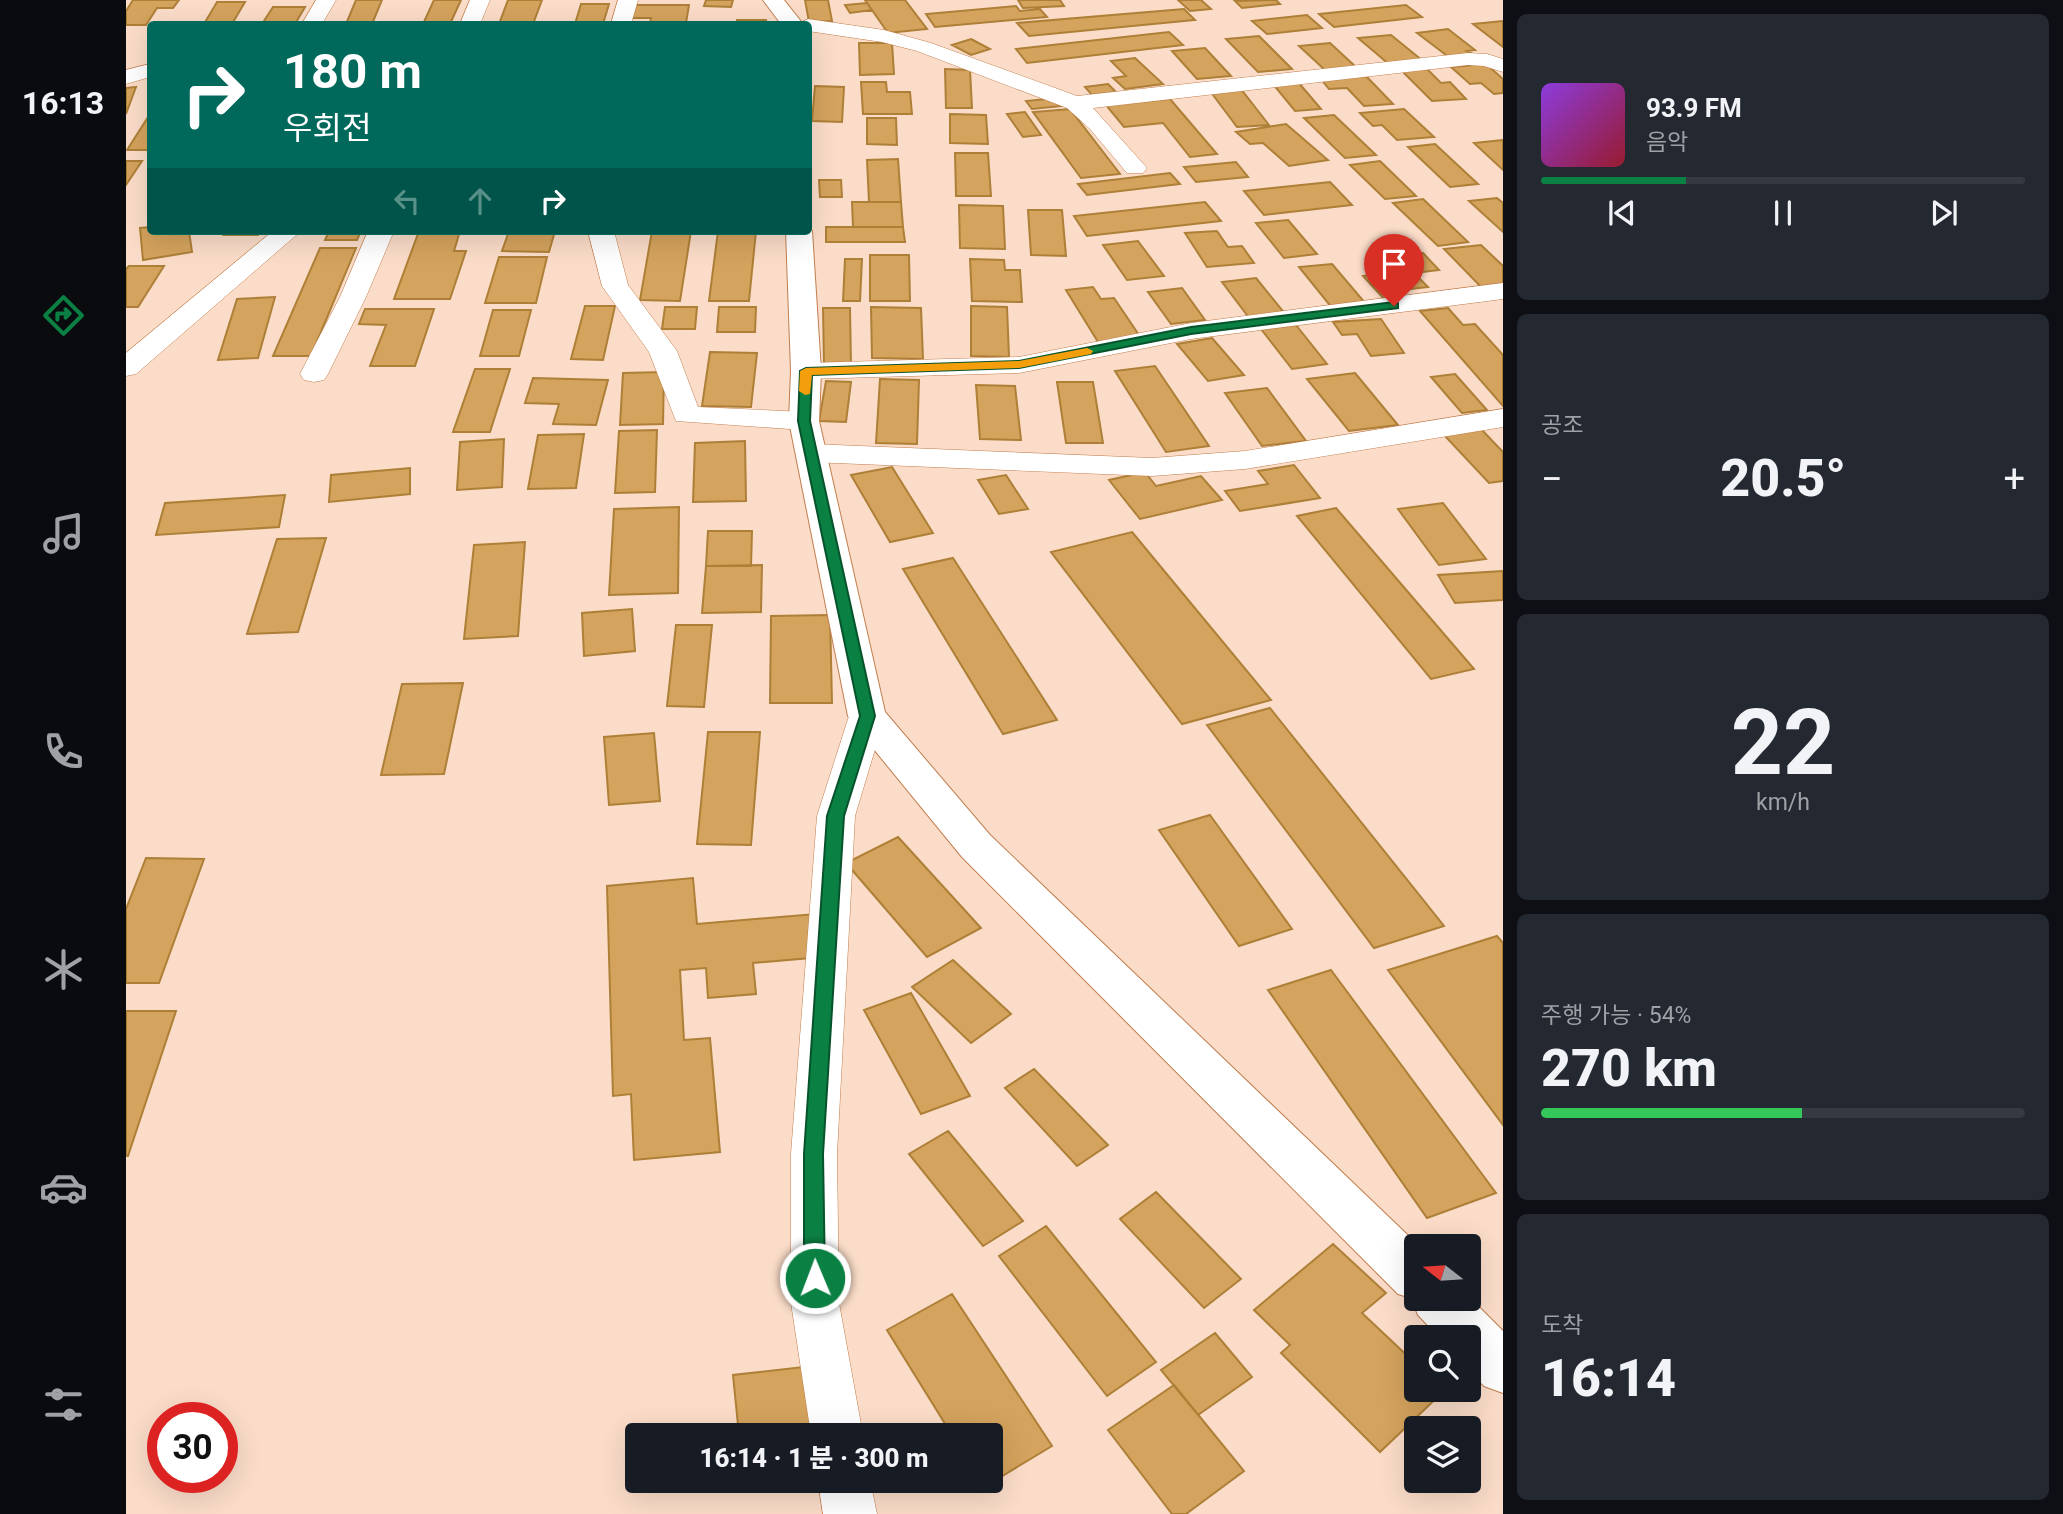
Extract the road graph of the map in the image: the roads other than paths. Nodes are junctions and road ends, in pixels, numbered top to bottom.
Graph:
1 (326, 0) edge
2 (481, 0) edge
3 (628, 0) edge
4 (774, 0) edge
5 (314, 21) edge
6 (471, 21) edge
7 (622, 21) edge
8 (797, 21) edge
9 (812, 26) edge
10 (1503, 66) edge
11 (147, 71) edge
12 (126, 78) edge
13 (1075, 103) junction
14 (1135, 168) dead end
15 (283, 235) edge
16 (379, 235) edge
17 (602, 235) edge
18 (799, 235) edge
19 (1503, 291) edge
20 (126, 368) edge
21 (806, 371) junction
22 (314, 374) dead end
23 (1503, 418) edge
24 (807, 437) junction
25 (867, 716) junction
26 (1404, 1266) edge
27 (1448, 1311) edge
28 (1503, 1368) edge
29 (835, 1423) edge
30 (846, 1493) edge
31 (850, 1514) edge

1 - 5 street
2 - 6 street
3 - 7 street
4 - 8 street
9 - 13 street
10 - 13 street
11 - 12 street
13 - 14 street
15 - 20 street
16 - 22 street
17 - 24 street
18 - 21 street
19 - 21 street
21 - 24 street
23 - 24 street
24 - 25 street
25 - 26 street
25 - 29 street
27 - 28 street
30 - 31 street

